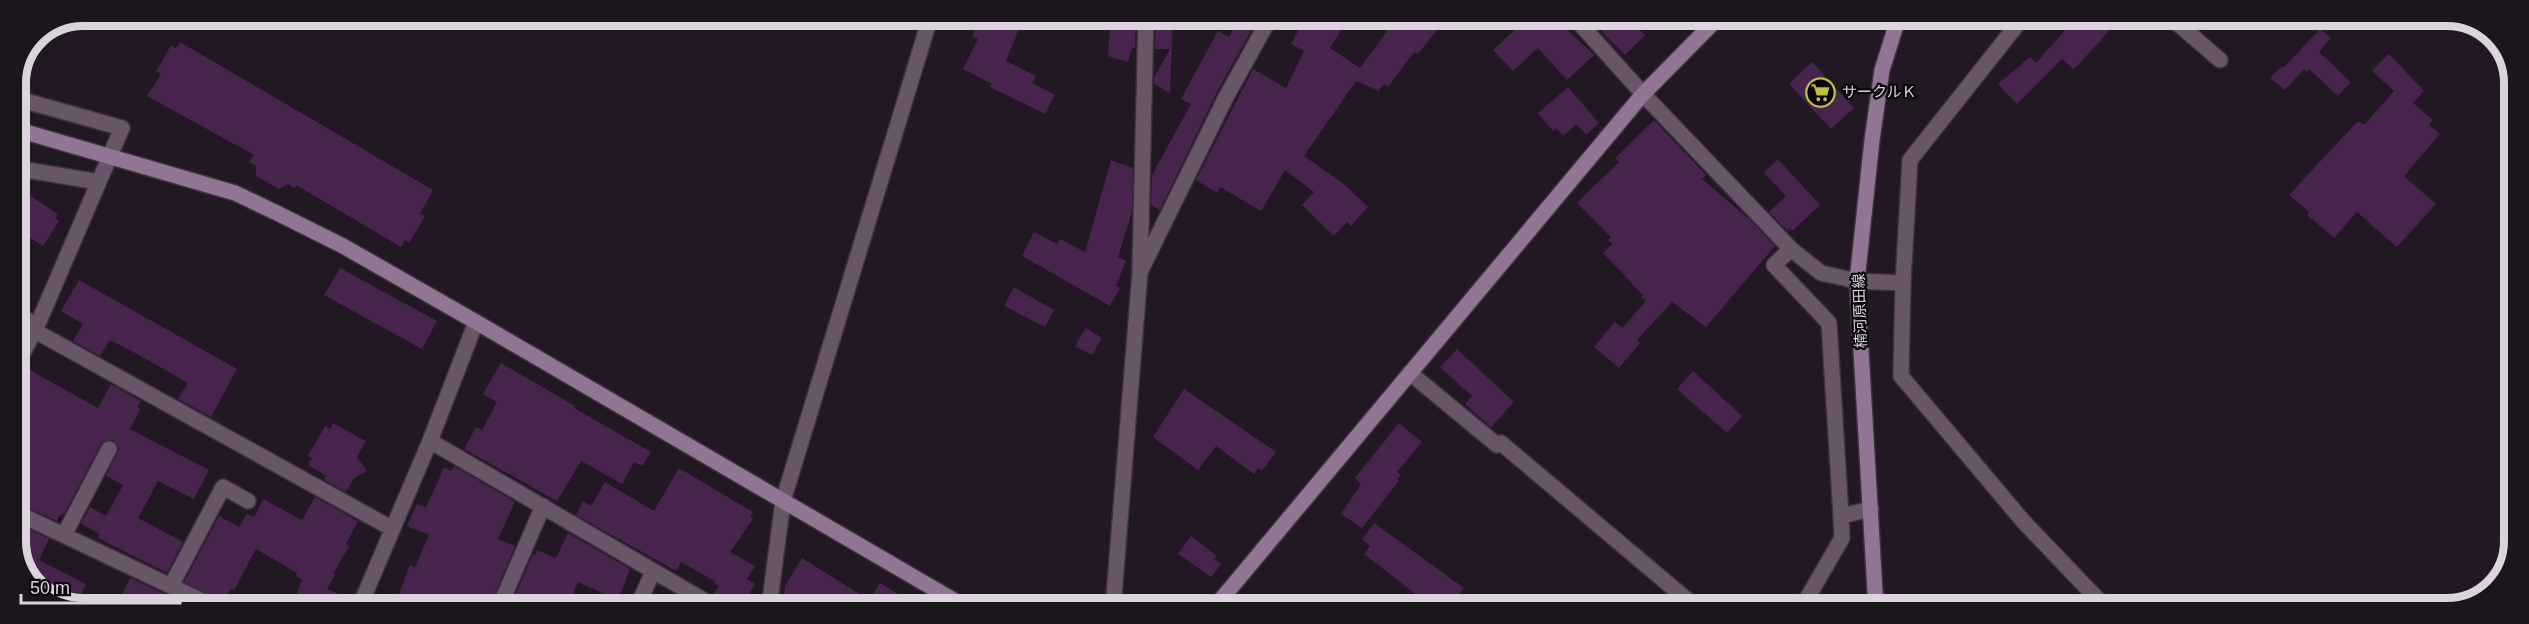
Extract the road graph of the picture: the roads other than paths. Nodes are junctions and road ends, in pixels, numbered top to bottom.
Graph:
1 (928, 26) edge
2 (1146, 26) edge
3 (1265, 26) edge
4 (1582, 26) edge
5 (1710, 26) edge
6 (1896, 26) edge
7 (2016, 26) edge
8 (2181, 26) edge
9 (2220, 60) dead end
10 (1643, 94) junction
11 (26, 102) edge
12 (26, 132) edge
13 (111, 155) junction
14 (26, 170) edge
15 (99, 182) junction
16 (1791, 249) junction
17 (1140, 272) junction
18 (1857, 281) junction
19 (1903, 283) junction
20 (26, 321) edge
21 (476, 321) junction
22 (36, 329) junction
23 (26, 348) edge
24 (1410, 373) junction
25 (430, 441) junction
26 (109, 449) dead end
27 (248, 501) dead end
28 (783, 501) junction
29 (543, 506) junction
30 (1871, 509) junction
31 (1841, 516) junction
32 (26, 517) edge
33 (392, 528) junction
34 (64, 535) junction
35 (653, 571) junction
36 (171, 586) junction
37 (196, 598) edge
38 (362, 598) edge
39 (503, 598) edge
40 (641, 598) edge
41 (700, 598) edge
42 (770, 598) edge
43 (950, 598) edge
44 (1114, 598) edge
45 (1223, 598) edge
46 (1685, 598) edge
47 (1807, 598) edge
48 (1875, 598) edge
49 (2096, 598) edge

1 - 28 street
2 - 17 street
3 - 17 street
4 - 10 street
5 - 10 street
6 - 18 street, 楠河原田線
7 - 19 street
8 - 9 street
10 - 16 street
10 - 24 street
11 - 13 street
12 - 13 street
13 - 15 street
13 - 21 street
14 - 15 street
15 - 22 street
16 - 18 street
16 - 31 street
17 - 44 street
18 - 19 street
18 - 30 street, 楠河原田線
19 - 49 street
20 - 22 street
21 - 25 street
21 - 28 street
22 - 23 street
22 - 33 street
24 - 45 street
24 - 46 street
25 - 29 street
25 - 33 street
26 - 34 street
27 - 36 street
28 - 42 street
28 - 43 street
29 - 35 street
29 - 39 street
30 - 31 street
30 - 48 street, 楠河原田線
31 - 47 street
32 - 34 street
33 - 38 street
34 - 36 street
35 - 40 street
35 - 41 street
36 - 37 street

